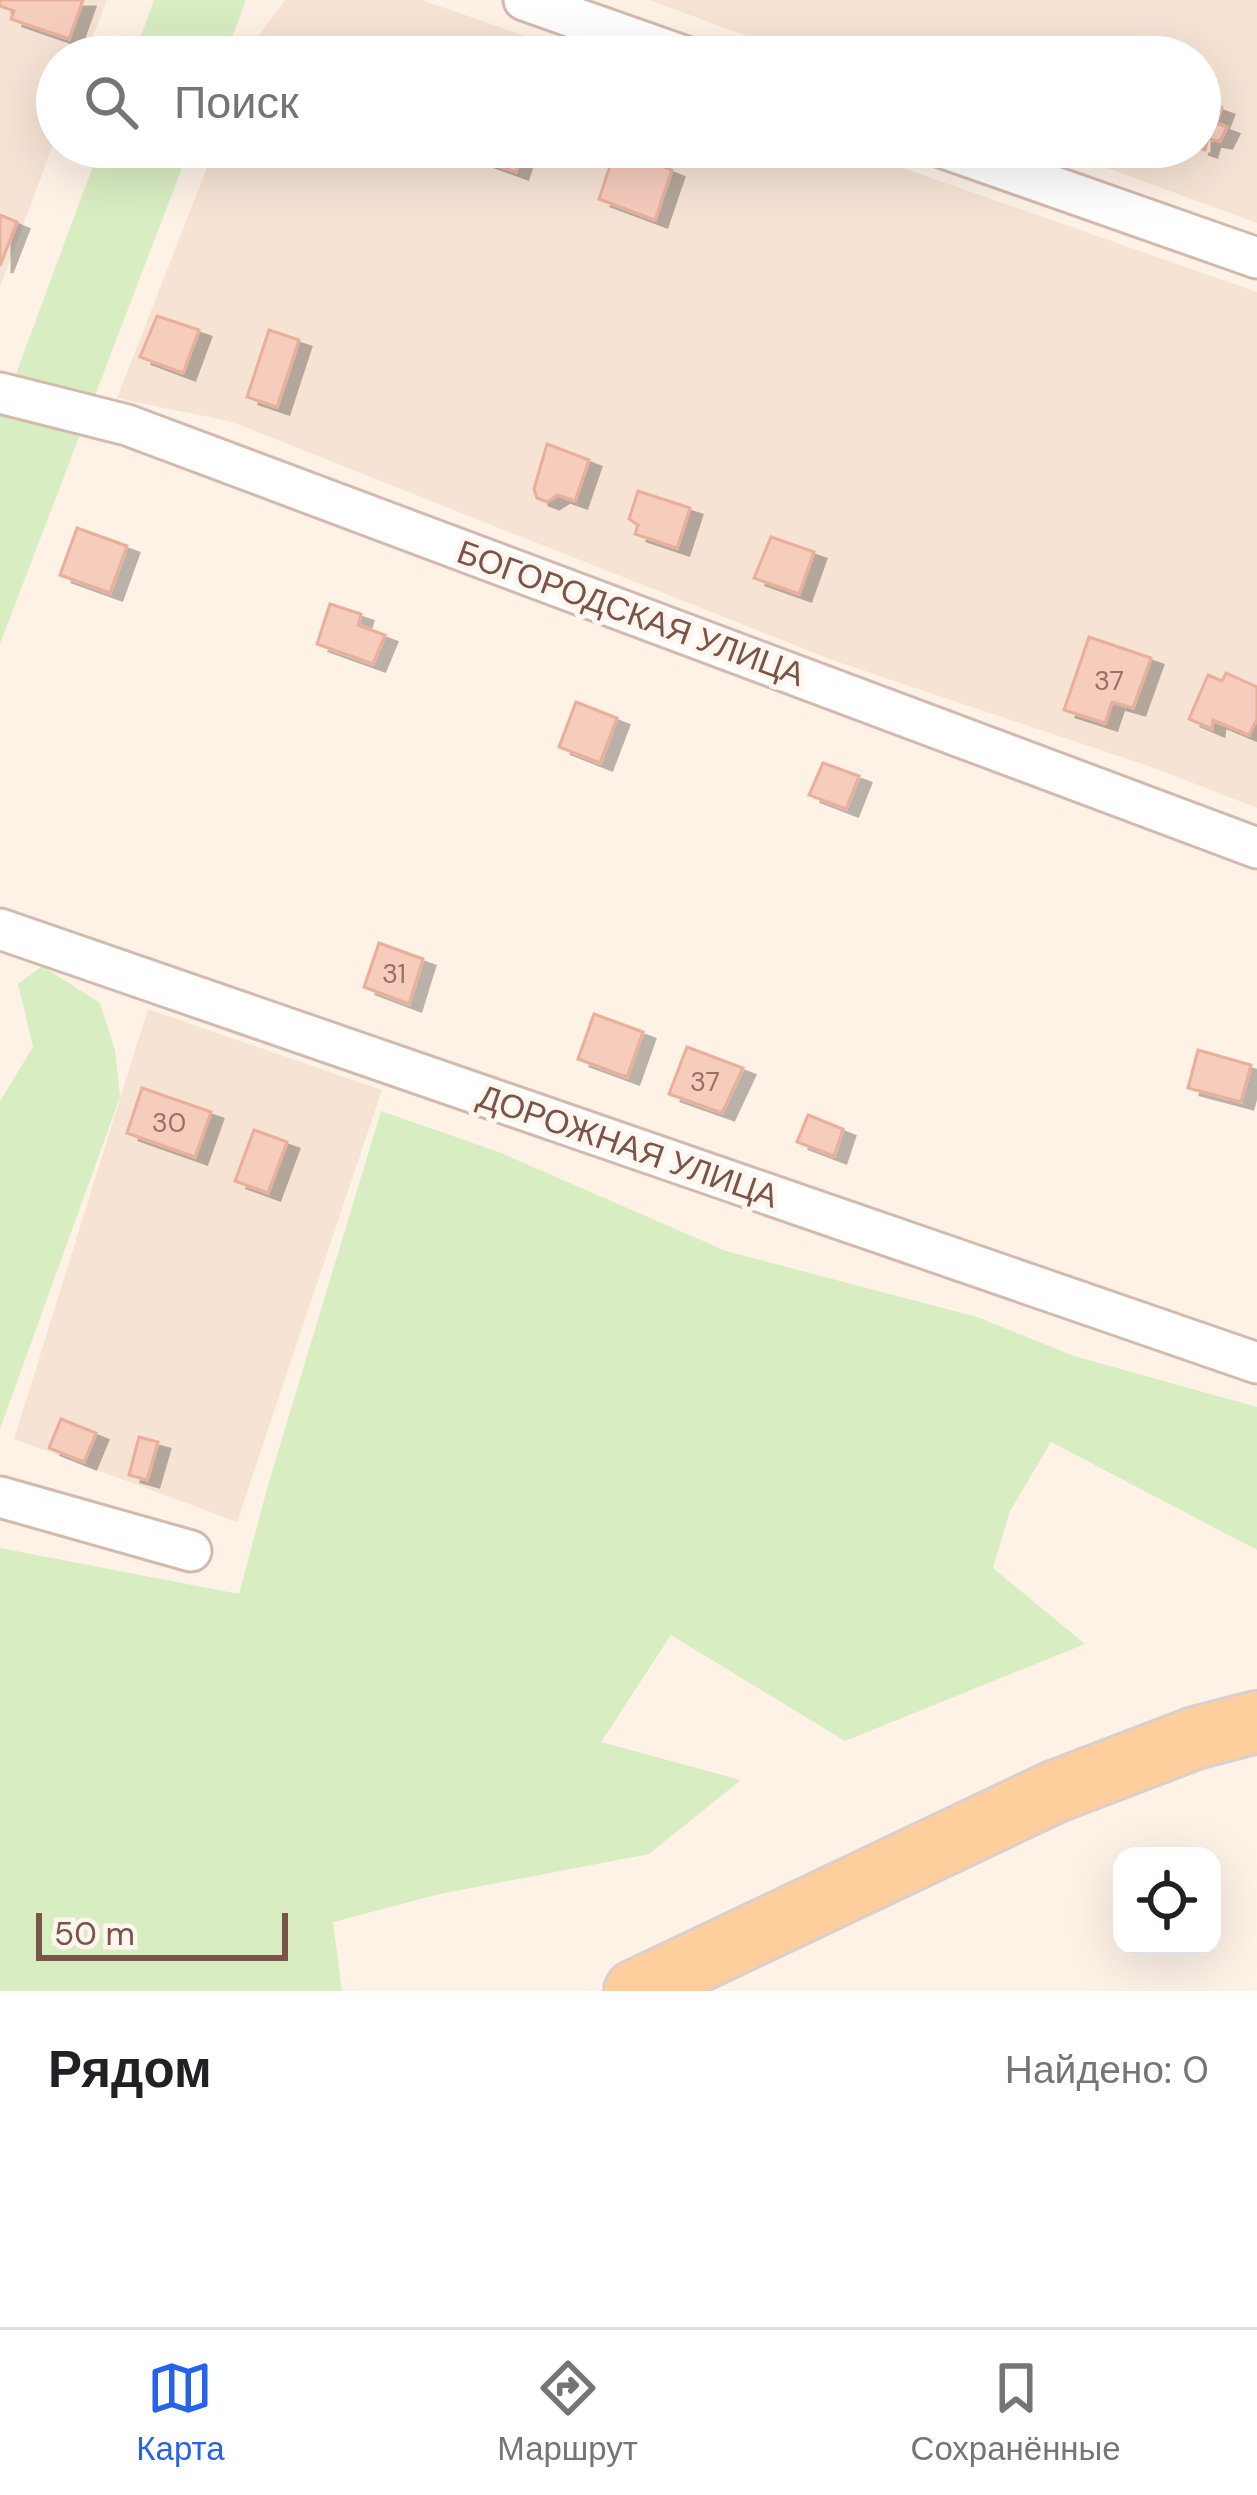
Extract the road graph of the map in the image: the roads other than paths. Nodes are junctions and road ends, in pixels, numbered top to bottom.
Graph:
1 (524, 0) edge
2 (626, 36) edge
3 (1001, 168) edge
4 (1257, 258) edge
5 (0, 393) edge
6 (1257, 848) edge
7 (0, 929) edge
8 (1257, 1363) edge
9 (0, 1497) edge
10 (191, 1551) dead end
11 (1257, 1721) edge
12 (635, 1991) edge

1 - 2 street
3 - 4 street
5 - 6 street, БОГОРОДСКАЯ УЛИЦА
7 - 8 street, ДОРОЖНАЯ УЛИЦА
9 - 10 street
11 - 12 main road

